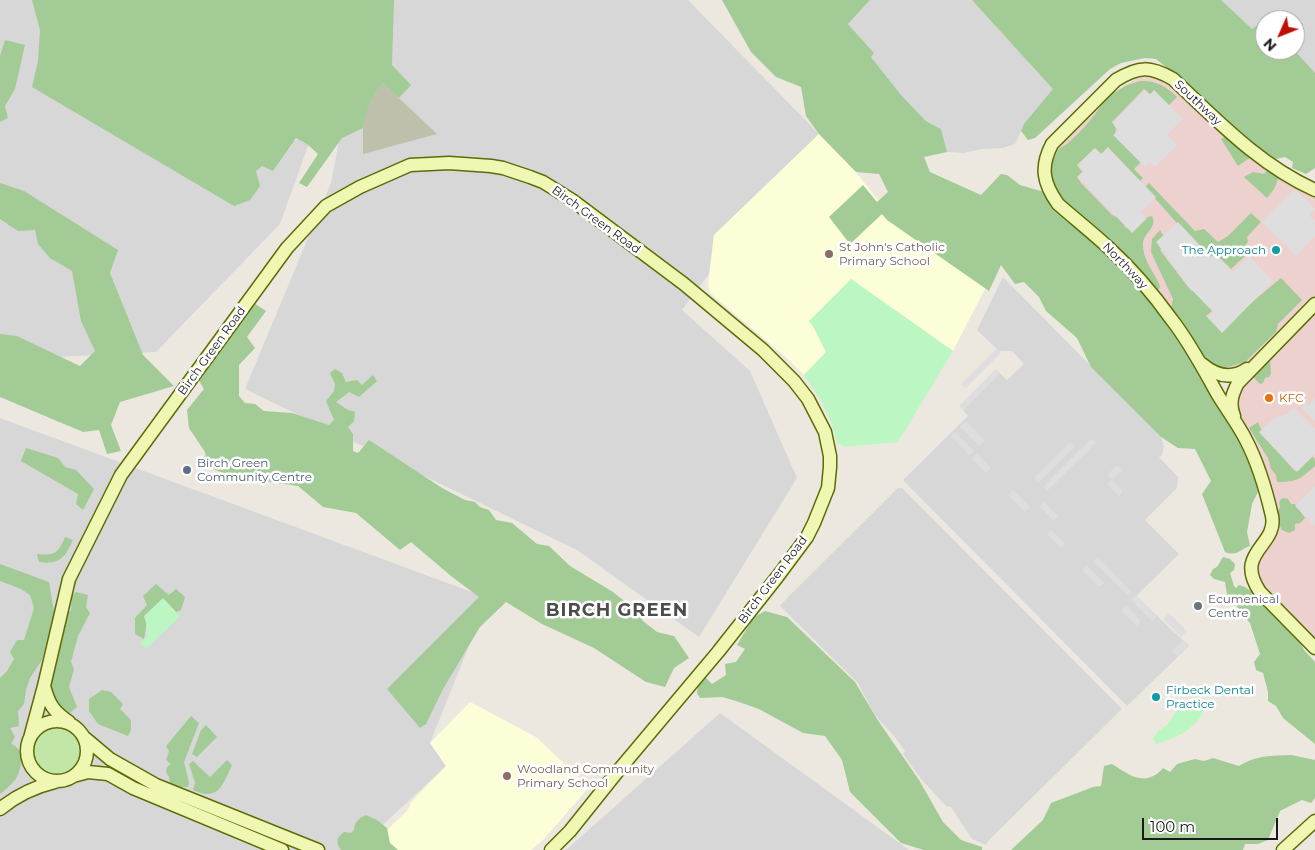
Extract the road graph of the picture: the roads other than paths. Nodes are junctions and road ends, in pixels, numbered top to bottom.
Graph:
1 (1081, 116) joint
2 (1315, 190) edge
3 (1314, 304) edge
4 (1198, 360) junction
5 (1255, 364) junction
6 (1238, 426) junction
7 (1315, 648) edge
8 (44, 686) junction
9 (71, 723) junction
10 (30, 738) junction
11 (85, 738) junction
12 (32, 768) junction
13 (77, 775) junction
14 (58, 781) junction
15 (20, 795) junction
16 (0, 809) edge
17 (1315, 821) edge
18 (282, 850) edge
19 (318, 850) edge
20 (552, 850) edge
21 (1283, 850) edge

1 - 2 street, Southway
1 - 4 street, Northway
3 - 5 street, Northway
4 - 5 street
4 - 6 street, Northway
5 - 6 street, Northway
6 - 7 street, Northway
8 - 9 street
8 - 10 street, Birch Green Road
8 - 20 street, Birch Green Road
9 - 10 street
9 - 11 street
10 - 12 street
11 - 13 street
11 - 19 street
12 - 14 street
12 - 15 street
13 - 14 street
13 - 18 street
14 - 15 street
15 - 16 street
17 - 21 street

